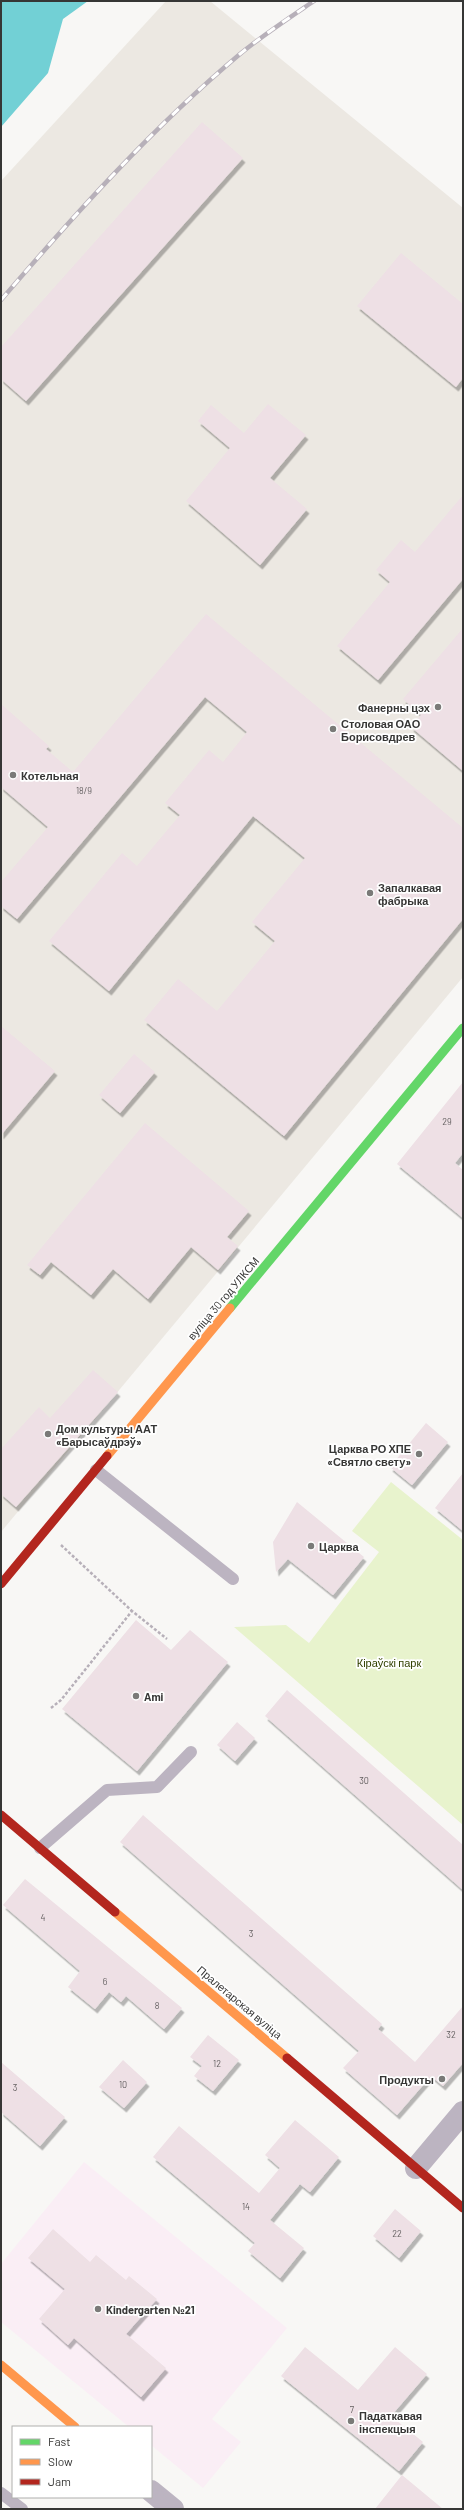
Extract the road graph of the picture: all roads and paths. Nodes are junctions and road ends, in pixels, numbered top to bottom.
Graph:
1 (463, 1028) edge
2 (96, 1470) junction
3 (58, 1542) dead end
4 (233, 1579) dead end
5 (1, 1584) edge
6 (132, 1611) junction
7 (167, 1639) dead end
8 (52, 1708) dead end
9 (191, 1752) dead end
10 (1, 1815) edge
11 (40, 1848) junction
12 (463, 2112) edge
13 (416, 2168) junction
14 (463, 2208) edge
15 (1, 2365) edge
16 (74, 2426) edge
17 (152, 2492) edge
18 (1, 2493) edge
19 (22, 2509) edge
20 (173, 2509) edge

1 - 2 main road, вуліца 30 год УЛКСМ
2 - 4 lane
2 - 5 main road, вуліца 30 год УЛКСМ
3 - 6 path
6 - 7 path
6 - 8 path
9 - 11 lane
10 - 11 main road, Пралетарская вуліца
11 - 13 main road, Пралетарская вуліца
12 - 13 street
13 - 14 main road, Пралетарская вуліца
15 - 16 main road
17 - 20 street
18 - 19 lane

